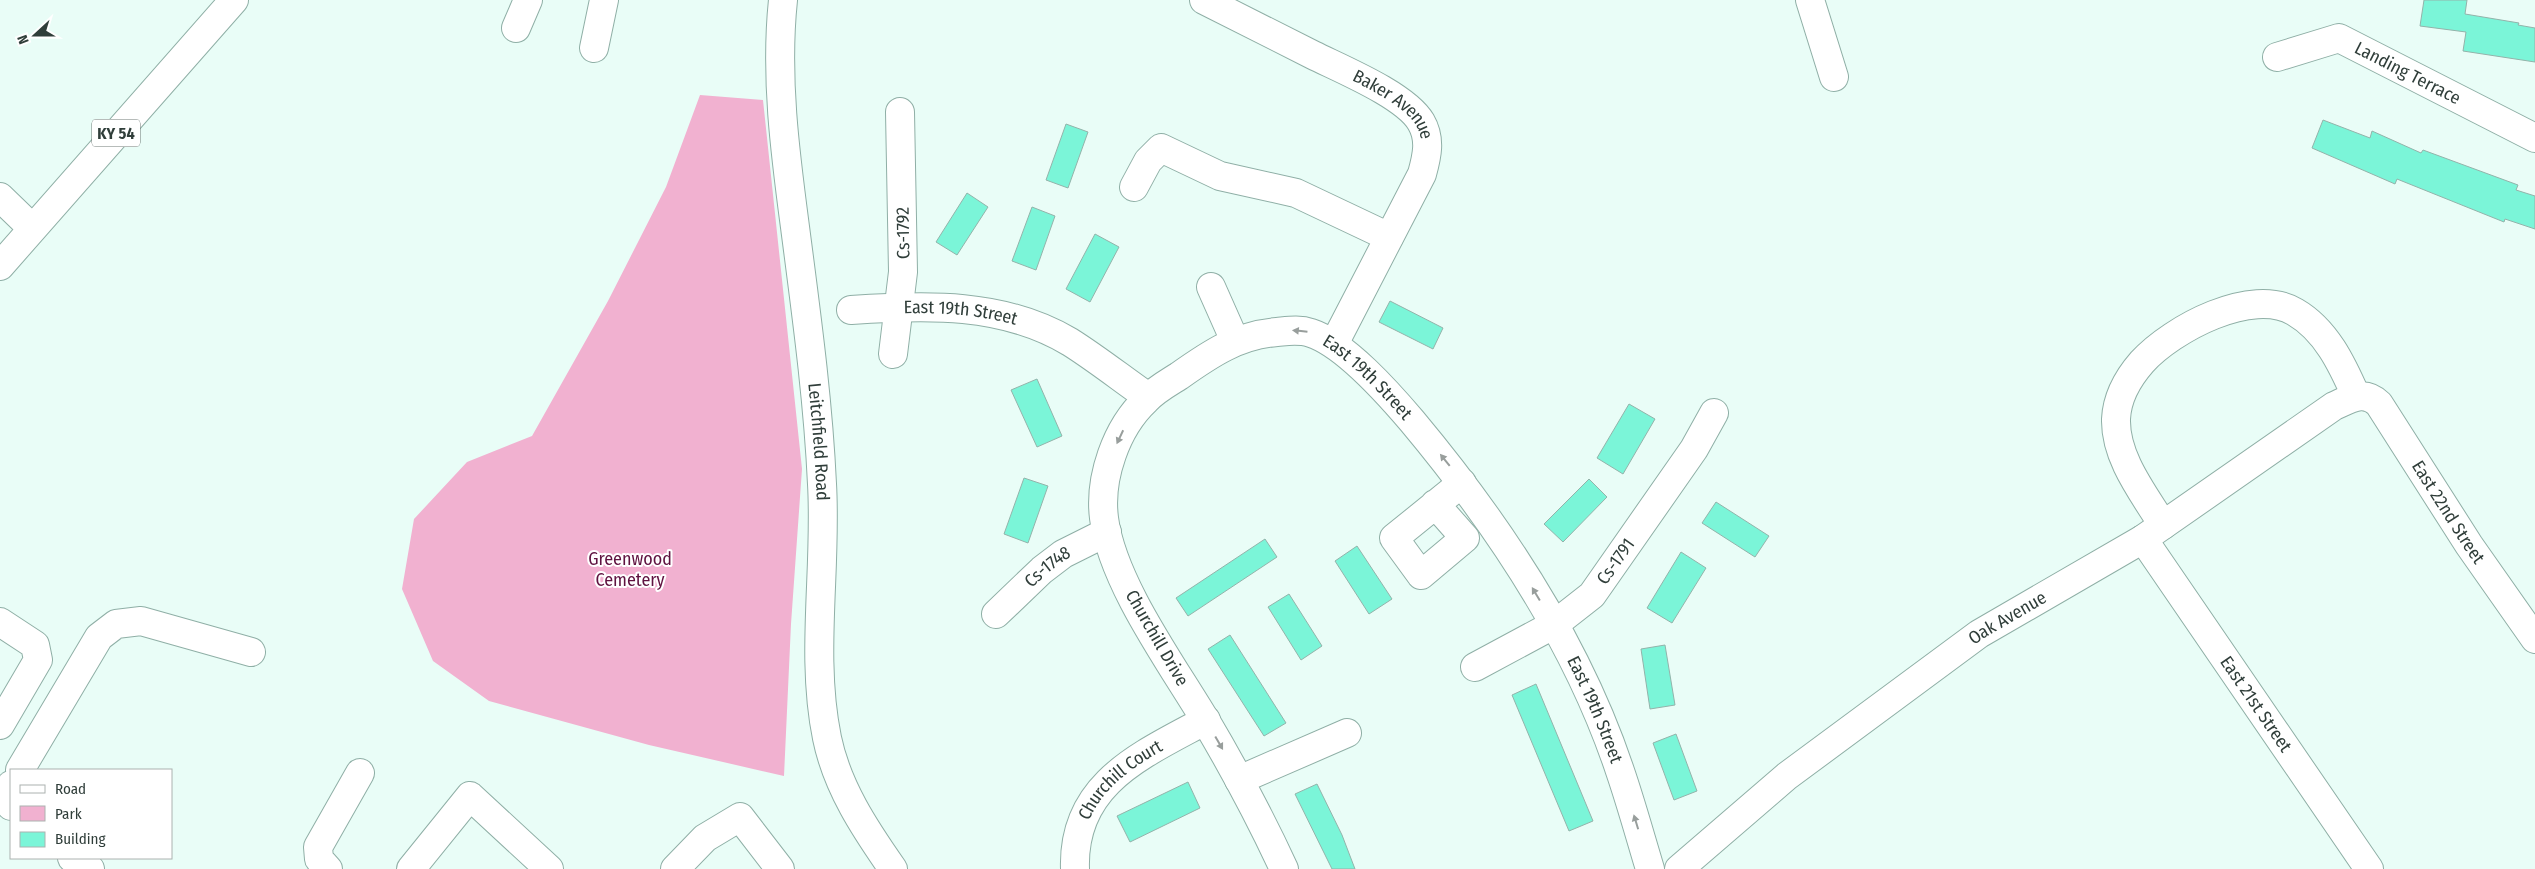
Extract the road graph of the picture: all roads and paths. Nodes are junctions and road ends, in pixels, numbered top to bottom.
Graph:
1 (234, 0) edge
2 (528, 0) edge
3 (604, 0) edge
4 (783, 0) edge
5 (1204, 0) edge
6 (1810, 0) edge
7 (516, 28) dead end
8 (594, 48) dead end
9 (2277, 57) dead end
10 (1834, 77) dead end
11 (900, 112) dead end
12 (2535, 138) edge
13 (1134, 187) dead end
14 (0, 198) edge
15 (32, 228) junction
16 (1389, 236) junction
17 (0, 266) edge
18 (1211, 287) dead end
19 (900, 307) junction
20 (851, 310) dead end
21 (1235, 341) junction
22 (1334, 344) junction
23 (893, 354) dead end
24 (2356, 396) junction
25 (1148, 397) junction
26 (1714, 413) dead end
27 (1462, 482) junction
28 (1435, 504) dead end
29 (1107, 532) junction
30 (2153, 532) junction
31 (996, 614) dead end
32 (0, 622) edge
33 (1555, 624) junction
34 (2535, 639) edge
35 (251, 652) dead end
36 (1475, 667) dead end
37 (7, 695) edge
38 (1206, 720) junction
39 (0, 725) edge
40 (1347, 733) dead end
41 (21, 769) edge
42 (360, 773) dead end
43 (1239, 780) junction
44 (74, 859) edge
45 (90, 869) edge
46 (328, 869) edge
47 (412, 869) edge
48 (549, 869) edge
49 (675, 869) edge
50 (780, 869) edge
51 (893, 869) edge
52 (1075, 869) edge
53 (1284, 869) edge
54 (1650, 869) edge
55 (1679, 869) edge
56 (2369, 869) edge

1 - 15 street, KY 54
2 - 7 street
3 - 8 street
4 - 51 street, Leitchfield Road
5 - 16 street, Baker Avenue
6 - 10 street
9 - 12 street, Landing Terrace
11 - 19 street, Cs-1792
13 - 16 street
14 - 15 street
15 - 17 street, KY 54
16 - 22 street, Baker Avenue
18 - 21 street
19 - 20 street, East 19th Street
19 - 23 street, Cs-1792
19 - 25 street, East 19th Street
22 -> 21 street, East 19th Street
21 - 25 street, East 19th Street
27 -> 22 street, East 19th Street
24 - 30 street, Oak Avenue
24 - 30 street, East 21st Street
24 - 34 street, East 22nd Street
25 -> 29 street, Churchill Drive
26 - 33 street, Cs-1791
27 - 28 street
33 -> 27 street, East 19th Street
29 - 31 street, Cs-1748
29 - 38 street, Churchill Drive
30 - 55 street, Oak Avenue
30 - 56 street, East 21st Street
32 - 37 street
33 - 36 street, Cs-1791
54 -> 33 street, East 19th Street
35 - 41 street
37 - 39 street
38 -> 43 street, Churchill Drive
38 - 52 street, Churchill Court
40 - 43 street
42 - 46 street
43 - 53 street, Churchill Drive
44 - 45 street
47 - 48 street
49 - 50 street

